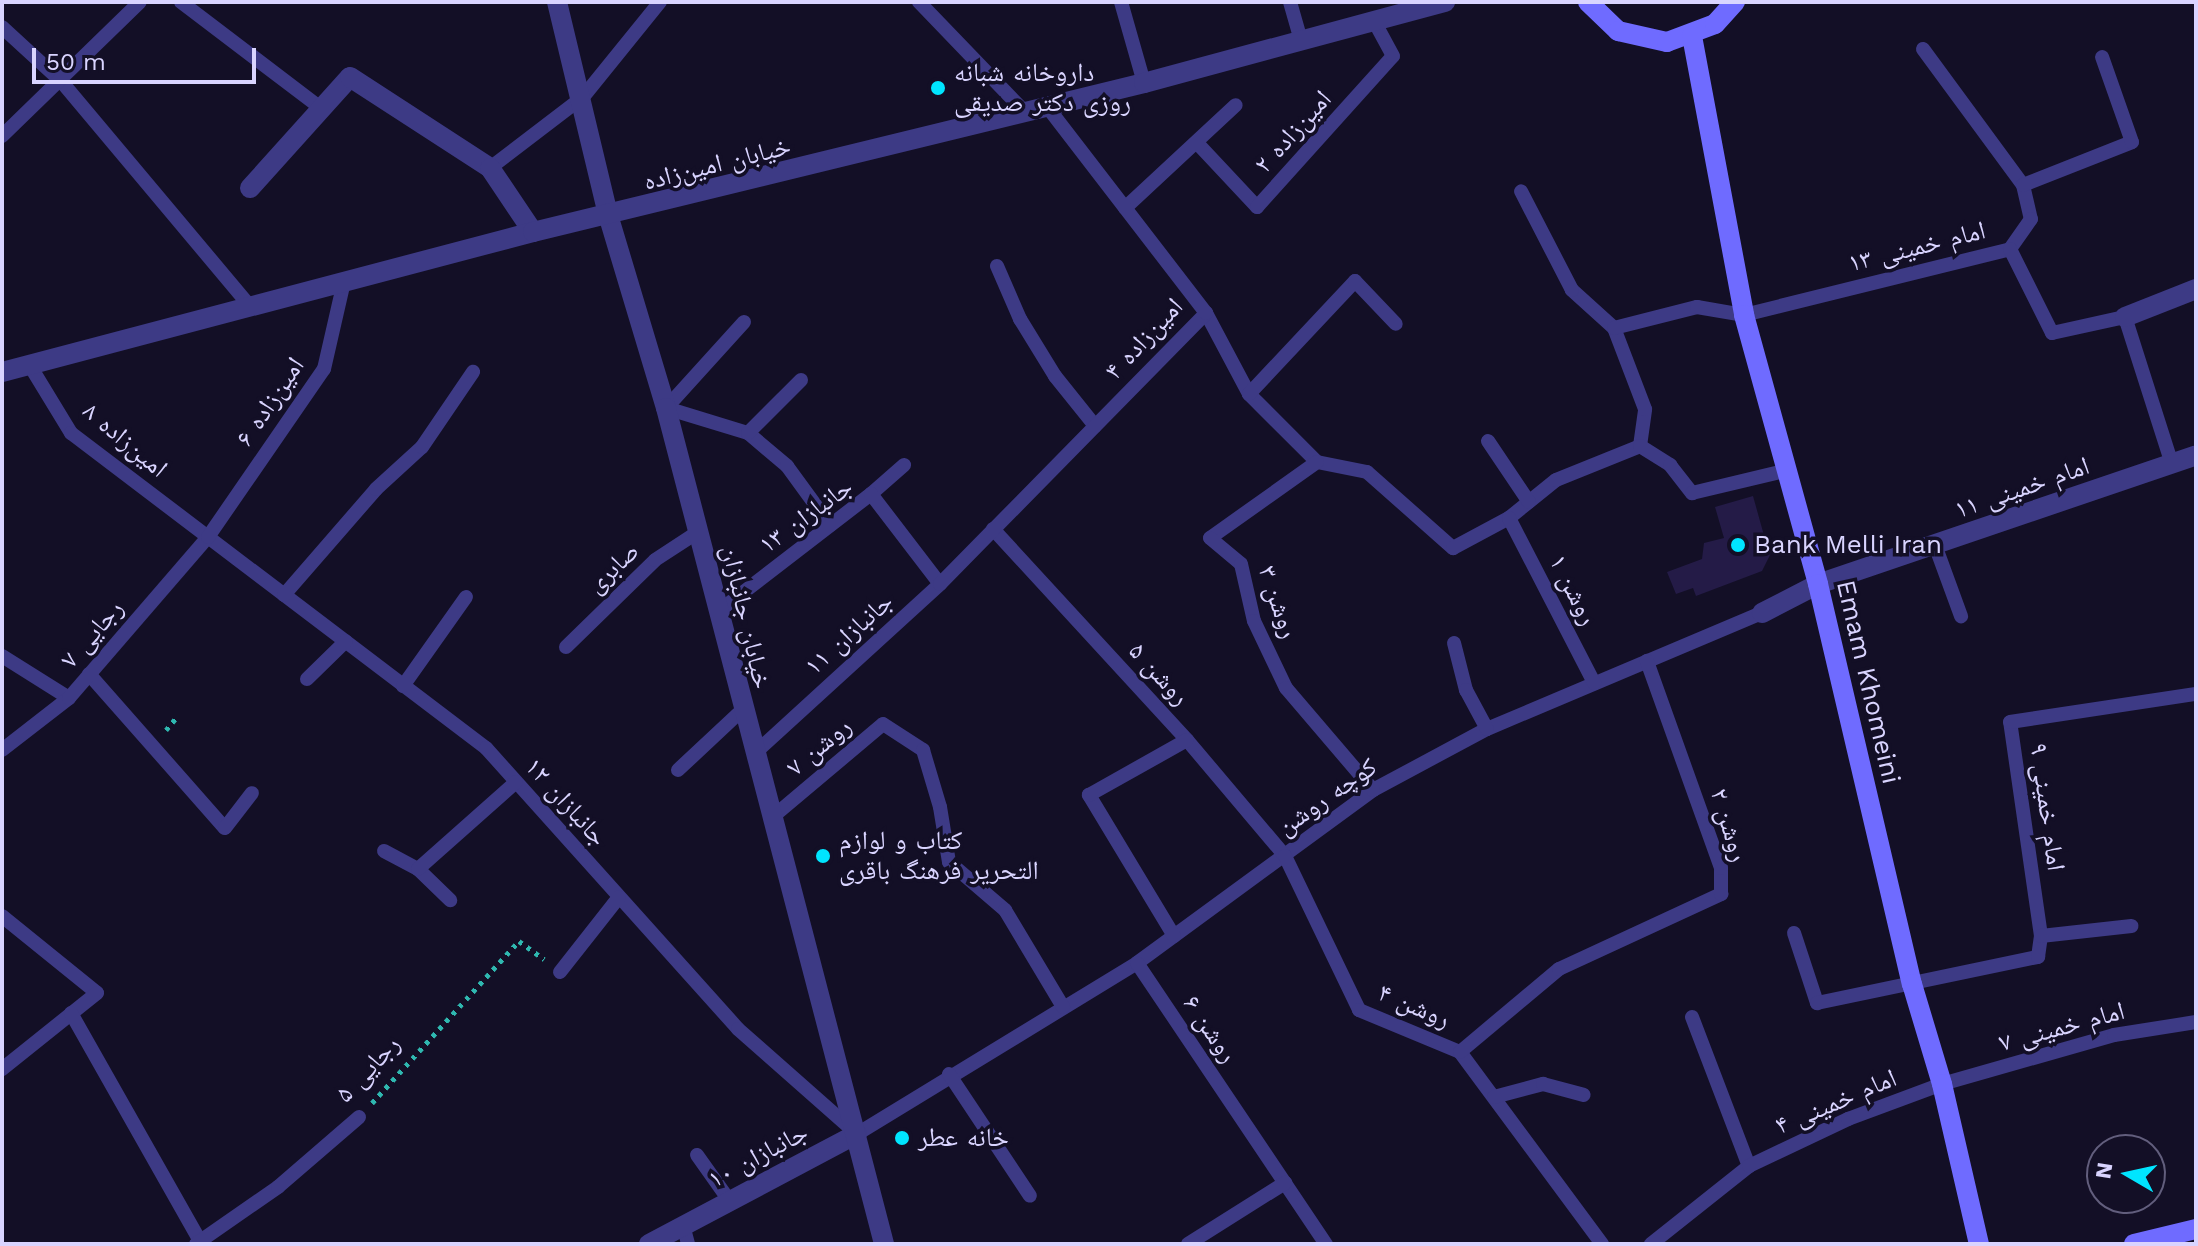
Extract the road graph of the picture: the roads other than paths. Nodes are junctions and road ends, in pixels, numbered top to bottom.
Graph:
1 (140, 2) edge
2 (181, 2) edge
3 (557, 2) edge
4 (660, 2) edge
5 (919, 2) edge
6 (1121, 2) edge
7 (1290, 2) edge
8 (1445, 2) edge
9 (1588, 2) edge
10 (1735, 2) edge
11 (1373, 19) junction
12 (2, 27) edge
13 (1692, 36) junction
14 (1301, 40) junction
15 (1923, 49) dead end
16 (2102, 57) dead end
17 (61, 81) junction
18 (1144, 83) junction
19 (583, 97) junction
20 (1236, 105) dead end
21 (1048, 108) junction
22 (322, 109) junction
23 (1026, 113) junction
24 (2, 136) edge
25 (1199, 145) junction
26 (490, 168) junction
27 (2023, 185) junction
28 (250, 188) dead end
29 (1521, 191) dead end
30 (1125, 208) junction
31 (609, 218) junction
32 (533, 232) junction
33 (2010, 249) junction
34 (997, 266) dead end
35 (344, 282) junction
36 (2196, 289) edge
37 (250, 306) junction
38 (1206, 313) junction
39 (1744, 315) junction
40 (2125, 317) junction
41 (744, 322) dead end
42 (1396, 324) dead end
43 (1614, 328) junction
44 (29, 364) junction
45 (2, 372) edge
46 (473, 372) dead end
47 (801, 380) dead end
48 (1249, 394) junction
49 (666, 408) junction
50 (1095, 426) junction
51 (748, 433) junction
52 (1488, 441) dead end
53 (1640, 446) junction
54 (2196, 459) edge
55 (1317, 462) junction
56 (2172, 464) junction
57 (904, 465) dead end
58 (1784, 471) junction
59 (871, 494) junction
60 (1529, 502) junction
61 (1509, 518) junction
62 (830, 525) junction
63 (993, 529) junction
64 (698, 532) junction
65 (208, 537) junction
66 (1935, 545) junction
67 (940, 584) junction
68 (1818, 584) junction
69 (284, 595) junction
70 (466, 597) dead end
71 (719, 611) junction
72 (1762, 613) joint
73 (1961, 616) dead end
74 (346, 641) junction
75 (1454, 643) dead end
76 (566, 647) dead end
77 (2, 656) edge
78 (1647, 661) junction
79 (89, 674) junction
80 (307, 679) dead end
81 (1594, 683) junction
82 (403, 686) junction
83 (2196, 694) edge
84 (69, 698) junction
85 (741, 711) junction
86 (1487, 729) junction
87 (1187, 740) junction
88 (2, 750) edge
89 (755, 753) junction
90 (678, 770) dead end
91 (516, 782) junction
92 (1373, 790) junction
93 (252, 793) dead end
94 (775, 815) junction
95 (384, 851) dead end
96 (1285, 856) junction
97 (418, 869) junction
98 (619, 897) junction
99 (450, 900) dead end
100 (2, 916) edge
101 (2131, 926) dead end
102 (1794, 933) dead end
103 (1174, 936) junction
104 (2041, 936) junction
105 (1137, 963) junction
106 (560, 972) road end
107 (1912, 984) junction
108 (1063, 1007) junction
109 (71, 1013) junction
110 (1692, 1017) dead end
111 (2196, 1022) edge
112 (1460, 1052) junction
113 (2, 1069) edge
114 (949, 1074) junction
115 (1942, 1084) junction
116 (1584, 1095) dead end
117 (1494, 1097) junction
118 (359, 1117) road end
119 (857, 1134) junction
120 (697, 1155) dead end
121 (1749, 1166) junction
122 (1285, 1183) junction
123 (1030, 1196) dead end
124 (729, 1200) junction
125 (2196, 1229) edge
126 (686, 1235) edge
127 (198, 1242) edge
128 (649, 1244) edge
129 (884, 1244) edge
130 (1188, 1244) edge
131 (1326, 1244) edge
132 (1602, 1244) edge
133 (1651, 1244) edge
134 (1979, 1244) edge
135 (2134, 1244) edge

1 - 17 lane
2 - 22 lane
3 - 19 street, خیابان جانبازان
4 - 19 lane
5 - 23 lane
6 - 18 lane
7 - 14 lane
8 - 11 street, خیابان امین‌زاده
9 - 13 main road
10 - 13 main road
11 - 14 street, خیابان امین‌زاده
11 - 25 lane, امین‌زاده ۲
12 - 17 lane
13 - 39 main road, Emam Khomeini
14 - 18 street, خیابان امین‌زاده
15 - 27 lane
16 - 27 lane
17 - 24 lane
17 - 37 lane
18 - 21 street, خیابان امین‌زاده
19 - 26 lane
19 - 31 street, خیابان جانبازان
20 - 25 lane
21 - 23 street, خیابان امین‌زاده
21 - 30 lane, امین‌زاده ۴
22 - 26 street
22 - 28 street
23 - 31 street, خیابان امین‌زاده
25 - 30 lane
26 - 32 street
27 - 33 lane
29 - 43 lane
30 - 38 lane, امین‌زاده ۴
31 - 32 street, خیابان امین‌زاده
31 - 49 street, خیابان جانبازان
32 - 35 street, خیابان امین‌زاده
33 - 39 lane, امام خمینی ۱۳
33 - 40 lane, امام خمینی ۱۳
34 - 50 lane
35 - 37 street, خیابان امین‌زاده
35 - 65 lane, امین‌زاده ۶
36 - 40 street
37 - 44 street, خیابان امین‌زاده
38 - 48 lane
38 - 50 lane, امین‌زاده ۴
39 - 43 lane
39 - 58 main road, Emam Khomeini
40 - 56 lane
41 - 49 lane
42 - 48 lane
43 - 53 lane
44 - 45 street, خیابان امین‌زاده
44 - 65 lane, امین‌زاده ۸
46 - 69 lane
47 - 51 lane
48 - 55 lane
49 - 51 lane
49 - 64 street, خیابان جانبازان
50 - 63 lane, امین‌زاده ۴
51 - 62 lane
52 - 60 lane
53 - 58 lane
53 - 60 lane
54 - 56 street, امام خمینی ۱۱
55 - 61 lane
55 - 92 lane, روشن ۳
56 - 66 street, امام خمینی ۱۱
57 - 59 lane
58 - 68 main road, Emam Khomeini
59 - 62 lane, جانبازان ۱۳
59 - 67 lane, جانبازان ۱۳
60 - 61 lane
61 - 81 lane, روشن ۱
62 - 71 lane, جانبازان ۱۳
63 - 67 lane, امین‌زاده ۴
63 - 87 lane, روشن ۵
64 - 71 street, خیابان جانبازان
64 - 76 lane, صابری
65 - 69 lane, جانبازان ۱۲
65 - 79 lane, رجایی ۷
66 - 68 street, امام خمینی ۱۱
66 - 73 lane
67 - 89 lane, جانبازان ۱۱
68 - 72 street, امام خمینی ۱۱
68 - 107 main road, Emam Khomeini
69 - 74 lane, جانبازان ۱۲
70 - 82 lane
71 - 85 street, خیابان جانبازان
72 - 78 lane, کوچه روشن
74 - 80 lane
74 - 82 lane, جانبازان ۱۲
75 - 86 lane
77 - 84 lane
78 - 81 lane, کوچه روشن
78 - 112 lane, روشن ۲
79 - 84 lane, رجایی ۷
79 - 93 lane
81 - 86 lane, کوچه روشن
82 - 91 lane, جانبازان ۱۲
83 - 104 lane, امام خمینی ۹
84 - 88 lane, رجایی ۷
85 - 89 street, خیابان جانبازان
85 - 90 lane
86 - 92 lane, کوچه روشن
87 - 96 lane, روشن ۵
87 - 103 lane
89 - 94 street, خیابان جانبازان
91 - 97 lane
91 - 98 lane, جانبازان ۱۲
92 - 96 lane, کوچه روشن
94 - 108 lane, روشن ۷
94 - 119 street, خیابان جانبازان
95 - 97 lane
96 - 103 lane, کوچه روشن
96 - 112 lane, روشن ۴
97 - 99 lane
98 - 106 lane
98 - 119 lane, جانبازان ۱۲
100 - 109 lane
101 - 104 lane
102 - 107 lane
103 - 105 lane, کوچه روشن
104 - 107 lane
105 - 108 lane, کوچه روشن
105 - 122 lane, روشن ۶
107 - 115 main road, Emam Khomeini
108 - 114 lane, کوچه روشن
109 - 113 lane
109 - 127 lane
110 - 121 lane
111 - 115 lane, امام خمینی ۷
112 - 117 lane, روشن ۴
114 - 119 lane, کوچه روشن
114 - 123 lane
115 - 121 lane, امام خمینی ۴
115 - 134 main road, Emam Khomeini
116 - 117 lane
117 - 132 lane, روشن ۴
118 - 127 lane, رجایی ۵
119 - 124 street, جانبازان ۱۰
119 - 129 street, خیابان جانبازان
120 - 124 lane
121 - 133 lane, امام خمینی ۴
122 - 130 lane
122 - 131 lane, روشن ۶
124 - 126 street, جانبازان ۱۰
125 - 135 main road
126 - 128 street, جانبازان ۱۰

